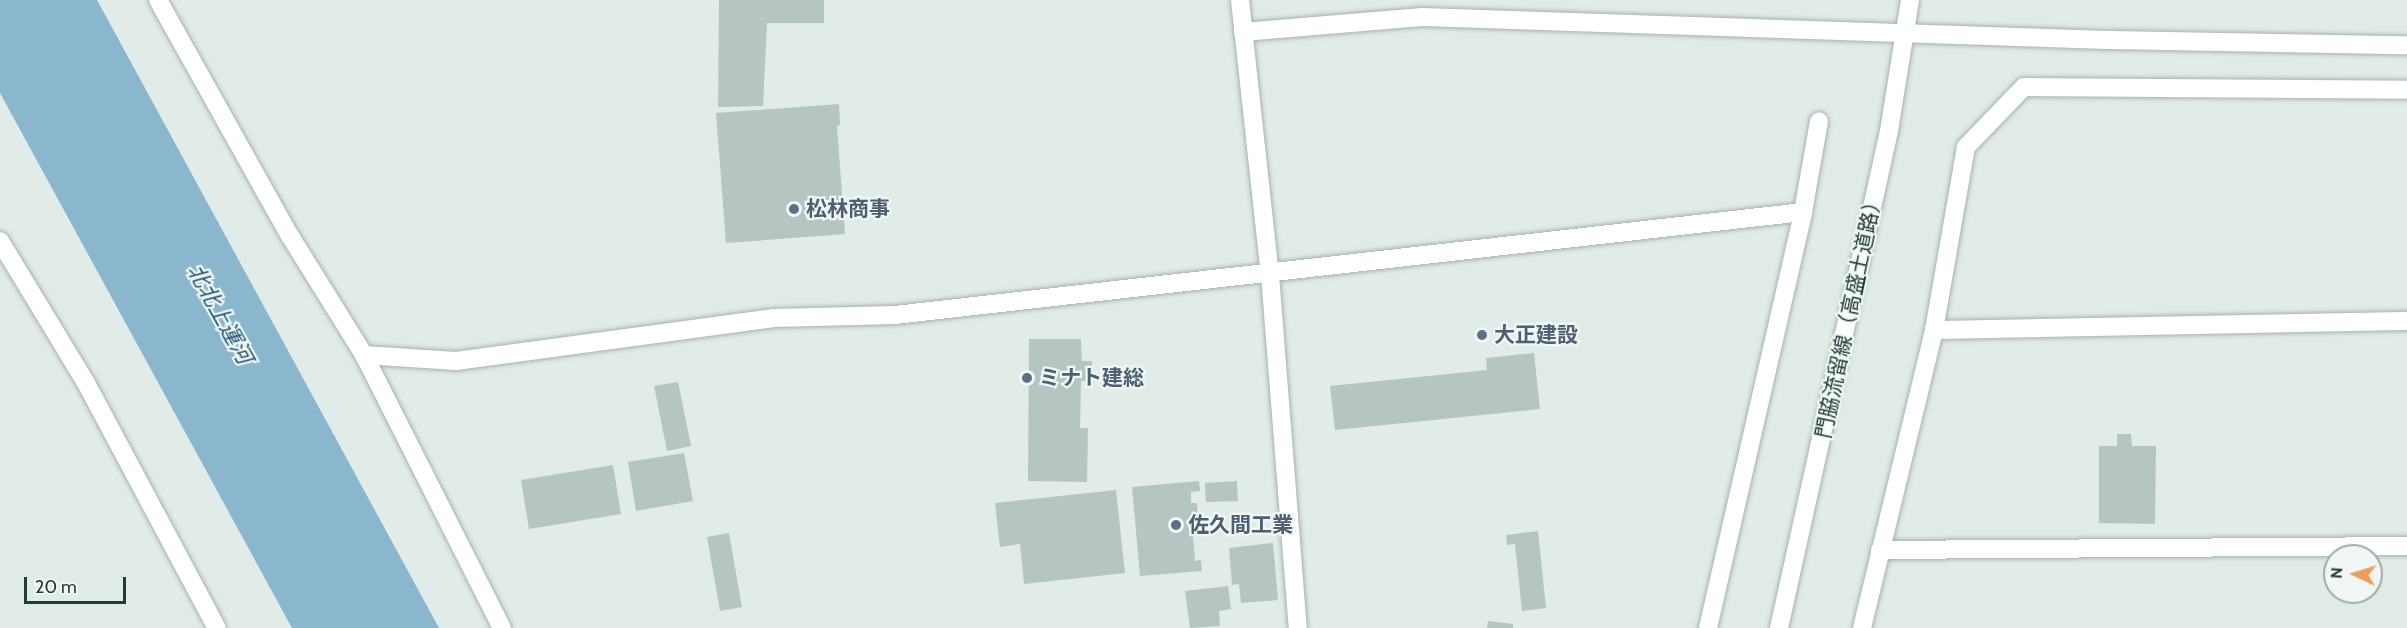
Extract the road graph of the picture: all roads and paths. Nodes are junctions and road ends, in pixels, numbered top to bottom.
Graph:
1 (158, 0) edge
2 (1240, 0) edge
3 (1910, 0) edge
4 (1243, 32) junction
5 (1905, 34) junction
6 (2407, 45) edge
7 (2407, 90) edge
8 (1819, 121) dead end
9 (1803, 212) junction
10 (0, 241) edge
11 (1270, 275) junction
12 (2407, 321) edge
13 (1934, 330) junction
14 (364, 355) junction
15 (2407, 546) edge
16 (1880, 550) junction
17 (217, 628) edge
18 (502, 628) edge
19 (1298, 628) edge
20 (1708, 628) edge
21 (1779, 628) edge
22 (1862, 628) edge

1 - 14 street
2 - 4 street
3 - 5 street, 門脇流留線（高盛土道路）
4 - 5 street
4 - 11 street
5 - 6 street
5 - 21 street, 門脇流留線（高盛土道路）
7 - 13 street
8 - 9 street
9 - 11 street
9 - 20 street
10 - 17 street
11 - 14 street
11 - 19 street
12 - 13 street
13 - 16 street
14 - 18 street
15 - 16 street
16 - 22 street

